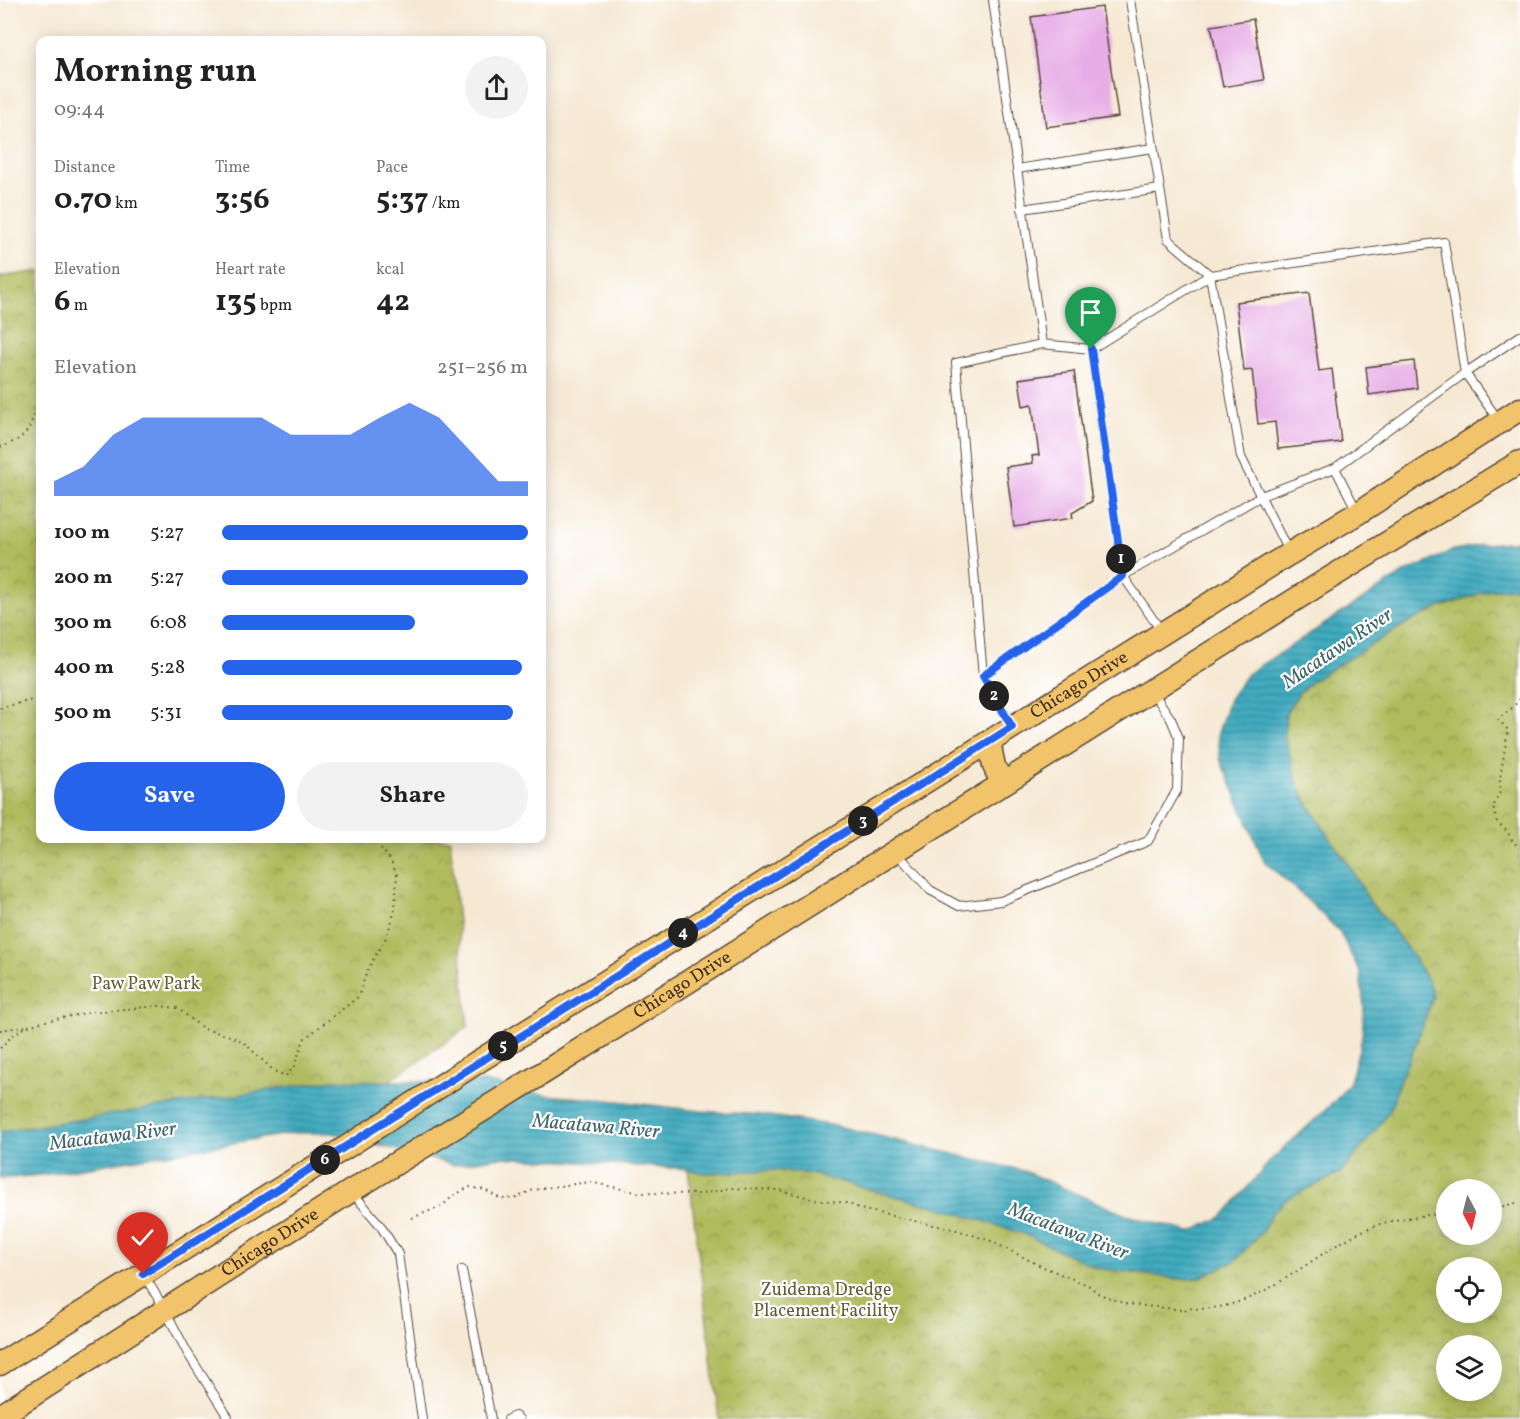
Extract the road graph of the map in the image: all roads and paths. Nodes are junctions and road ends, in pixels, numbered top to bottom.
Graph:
1 (993, 0) edge
2 (1130, 0) edge
3 (1153, 148) junction
4 (1017, 169) junction
5 (1160, 189) junction
6 (1022, 209) junction
7 (1210, 275) junction
8 (1520, 336) edge
9 (1042, 344) junction
10 (1091, 349) junction
11 (1464, 373) junction
12 (1520, 409) edge
13 (36, 413) edge
14 (1500, 422) junction
15 (0, 447) edge
16 (1520, 447) edge
17 (1520, 462) edge
18 (1335, 468) junction
19 (1498, 476) junction
20 (1261, 496) junction
21 (1358, 513) junction
22 (1289, 554) junction
23 (1123, 576) junction
24 (1163, 633) junction
25 (983, 676) junction
26 (1151, 690) junction
27 (36, 699) edge
28 (1520, 699) edge
29 (0, 708) edge
30 (1012, 727) junction
31 (988, 742) junction
32 (1002, 783) junction
33 (376, 843) edge
34 (1520, 847) edge
35 (895, 850) junction
36 (28, 1026) junction
37 (0, 1030) edge
38 (0, 1048) edge
39 (351, 1191) junction
40 (1520, 1202) edge
41 (1502, 1206) edge
42 (1436, 1214) edge
43 (412, 1218) dead end
44 (462, 1270) dead end
45 (143, 1274) junction
46 (165, 1310) junction
47 (0, 1364) edge
48 (0, 1416) edge
49 (228, 1417) dead end
50 (422, 1419) edge
51 (491, 1419) edge
52 (508, 1419) edge
53 (519, 1419) edge

1 - 4 lane
2 - 3 lane
3 - 4 lane
3 - 5 lane
4 - 6 lane
5 - 6 lane
5 - 7 lane
6 - 9 lane
7 - 10 lane
7 - 11 lane
7 - 20 lane
8 - 11 lane
9 - 10 lane
9 - 25 lane
10 - 23 lane
11 - 14 lane
11 - 18 lane
12 - 14 main road, Chicago Drive
13 - 15 path
14 - 21 main road, Chicago Drive
16 - 19 main road
17 - 19 main road, Chicago Drive
18 - 20 lane
18 - 21 lane
19 - 26 main road, Chicago Drive
20 - 22 lane
20 - 23 lane
21 - 22 main road, Chicago Drive
22 - 24 main road, Chicago Drive
23 - 24 lane
23 - 25 lane
24 - 30 main road, Chicago Drive
25 - 30 lane
26 - 32 main road, Chicago Drive
26 - 35 lane
27 - 29 path
28 - 34 path
30 - 31 main road, Chicago Drive
31 - 32 main road
31 - 45 main road, Chicago Drive
32 - 35 main road, Chicago Drive
33 - 36 path
35 - 39 main road, Chicago Drive
36 - 37 path
36 - 38 path
39 - 46 main road, Chicago Drive
39 - 50 lane
40 - 41 path
42 - 43 path
44 - 51 lane
45 - 46 lane
45 - 47 main road, Chicago Drive
46 - 48 main road, Chicago Drive
46 - 49 lane
52 - 53 lane

